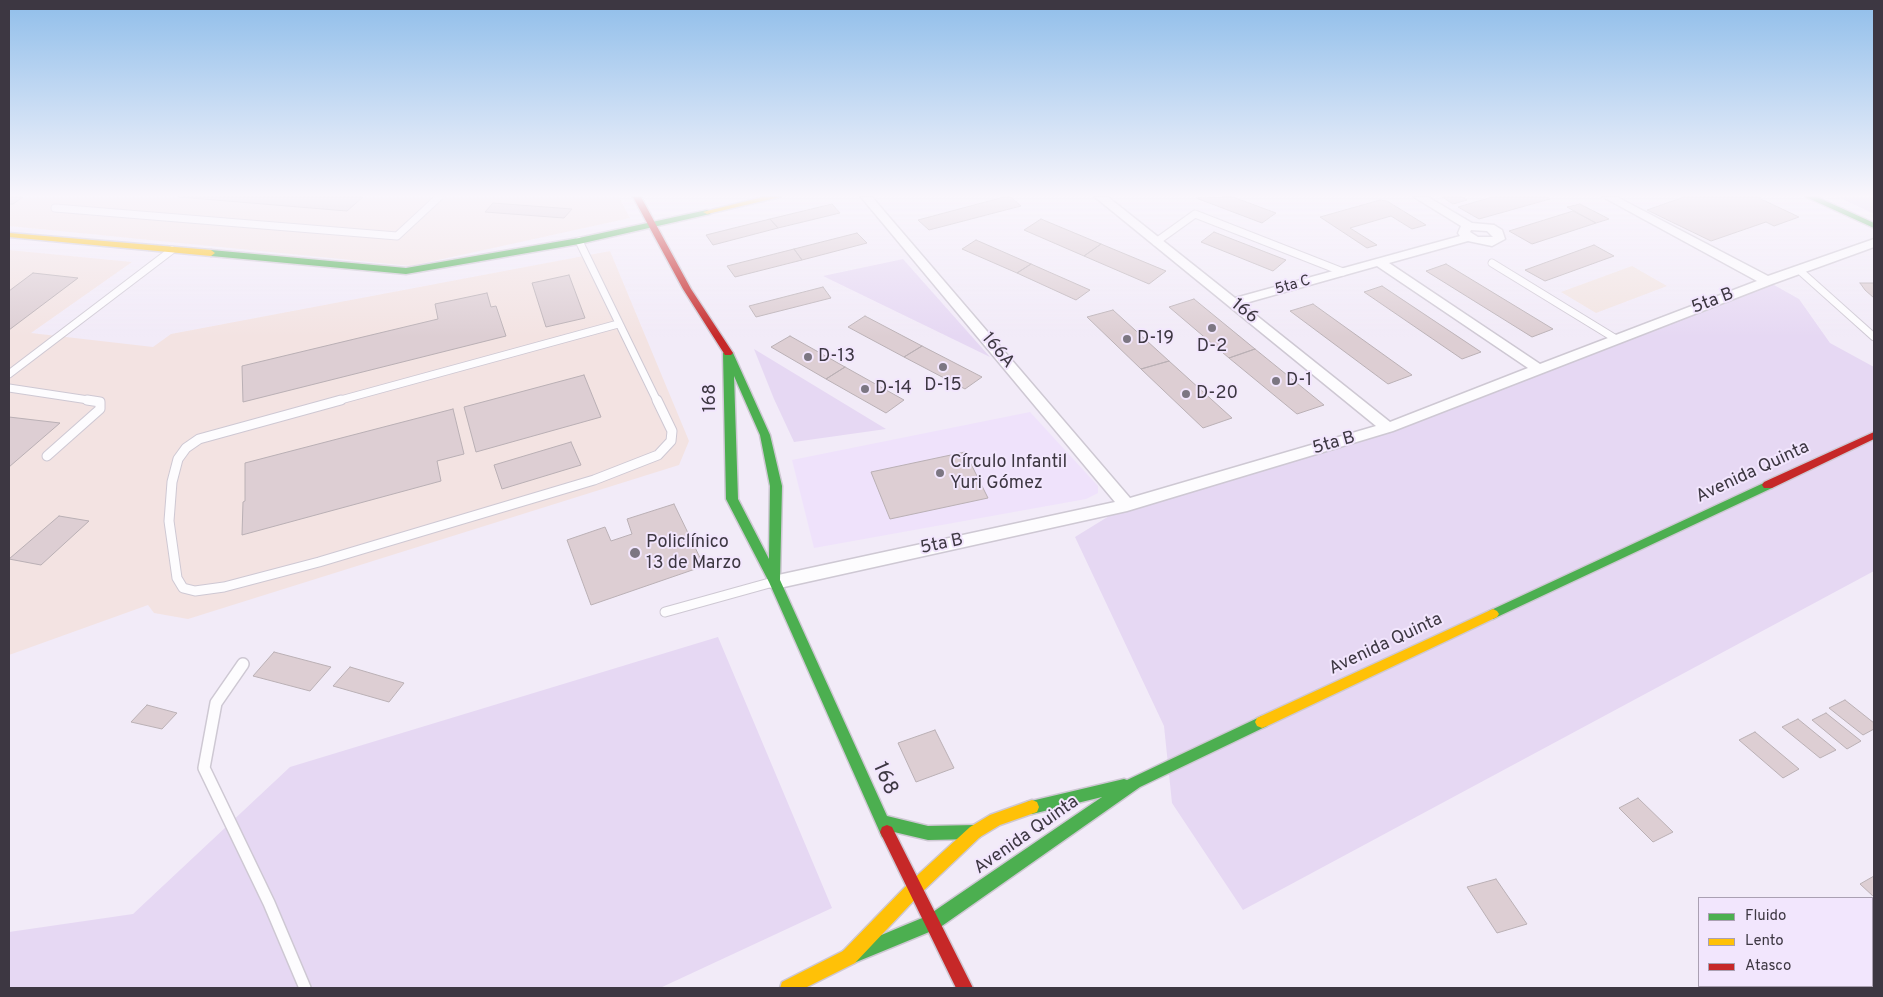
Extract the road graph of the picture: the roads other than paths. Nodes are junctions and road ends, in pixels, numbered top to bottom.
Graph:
1 (106, 244) edge
2 (564, 244) edge
3 (580, 244) edge
4 (662, 244) edge
5 (905, 244) edge
6 (1158, 244) edge
7 (1270, 244) edge
8 (1434, 244) edge
9 (1696, 244) edge
10 (1873, 244) edge
11 (172, 250) junction
12 (1379, 262) junction
13 (1492, 263) dead end
14 (1799, 270) junction
15 (1343, 272) junction
16 (1767, 281) junction
17 (1233, 303) junction
18 (618, 324) junction
19 (1874, 337) edge
20 (1616, 339) junction
21 (728, 353) junction
22 (1540, 370) junction
23 (9, 374) edge
24 (9, 388) edge
25 (1388, 428) junction
26 (1874, 435) edge
27 (47, 456) dead end
28 (1127, 505) junction
29 (775, 582) junction
30 (665, 612) dead end
31 (243, 664) dead end
32 (1135, 782) junction
33 (882, 822) junction
34 (975, 832) junction
35 (915, 888) junction
36 (933, 922) junction
37 (849, 957) junction
38 (305, 988) edge
39 (788, 988) edge
40 (965, 988) edge

1 - 11 street
2 - 11 street
3 - 18 lane
4 - 21 street, 168
5 - 28 street, 166A
6 - 17 street, 166
7 - 15 lane
8 - 12 street, 5ta C
9 - 16 street
10 - 14 street, 5ta B
11 - 23 lane
12 - 15 street, 5ta C
12 - 22 street
13 - 20 lane
14 - 16 street, 5ta B
14 - 19 lane
15 - 17 street, 5ta C
16 - 20 street, 5ta B
17 - 25 street, 166
18 - 18 lane
20 - 22 street, 5ta B
21 - 29 street, 168
21 - 29 street, 168
22 - 25 street, 5ta B
24 - 27 lane
25 - 28 street, 5ta B
26 - 32 street, Avenida Quinta
28 - 29 street, 5ta B
29 - 30 lane
29 - 33 street, 168
31 - 38 lane
32 - 34 street
32 - 36 street, Avenida Quinta
33 - 34 street
33 - 35 street, 168
34 - 35 street
35 - 36 street, 168
35 - 37 street
36 - 37 street, Avenida Quinta
36 - 40 street, 168
37 - 39 street

